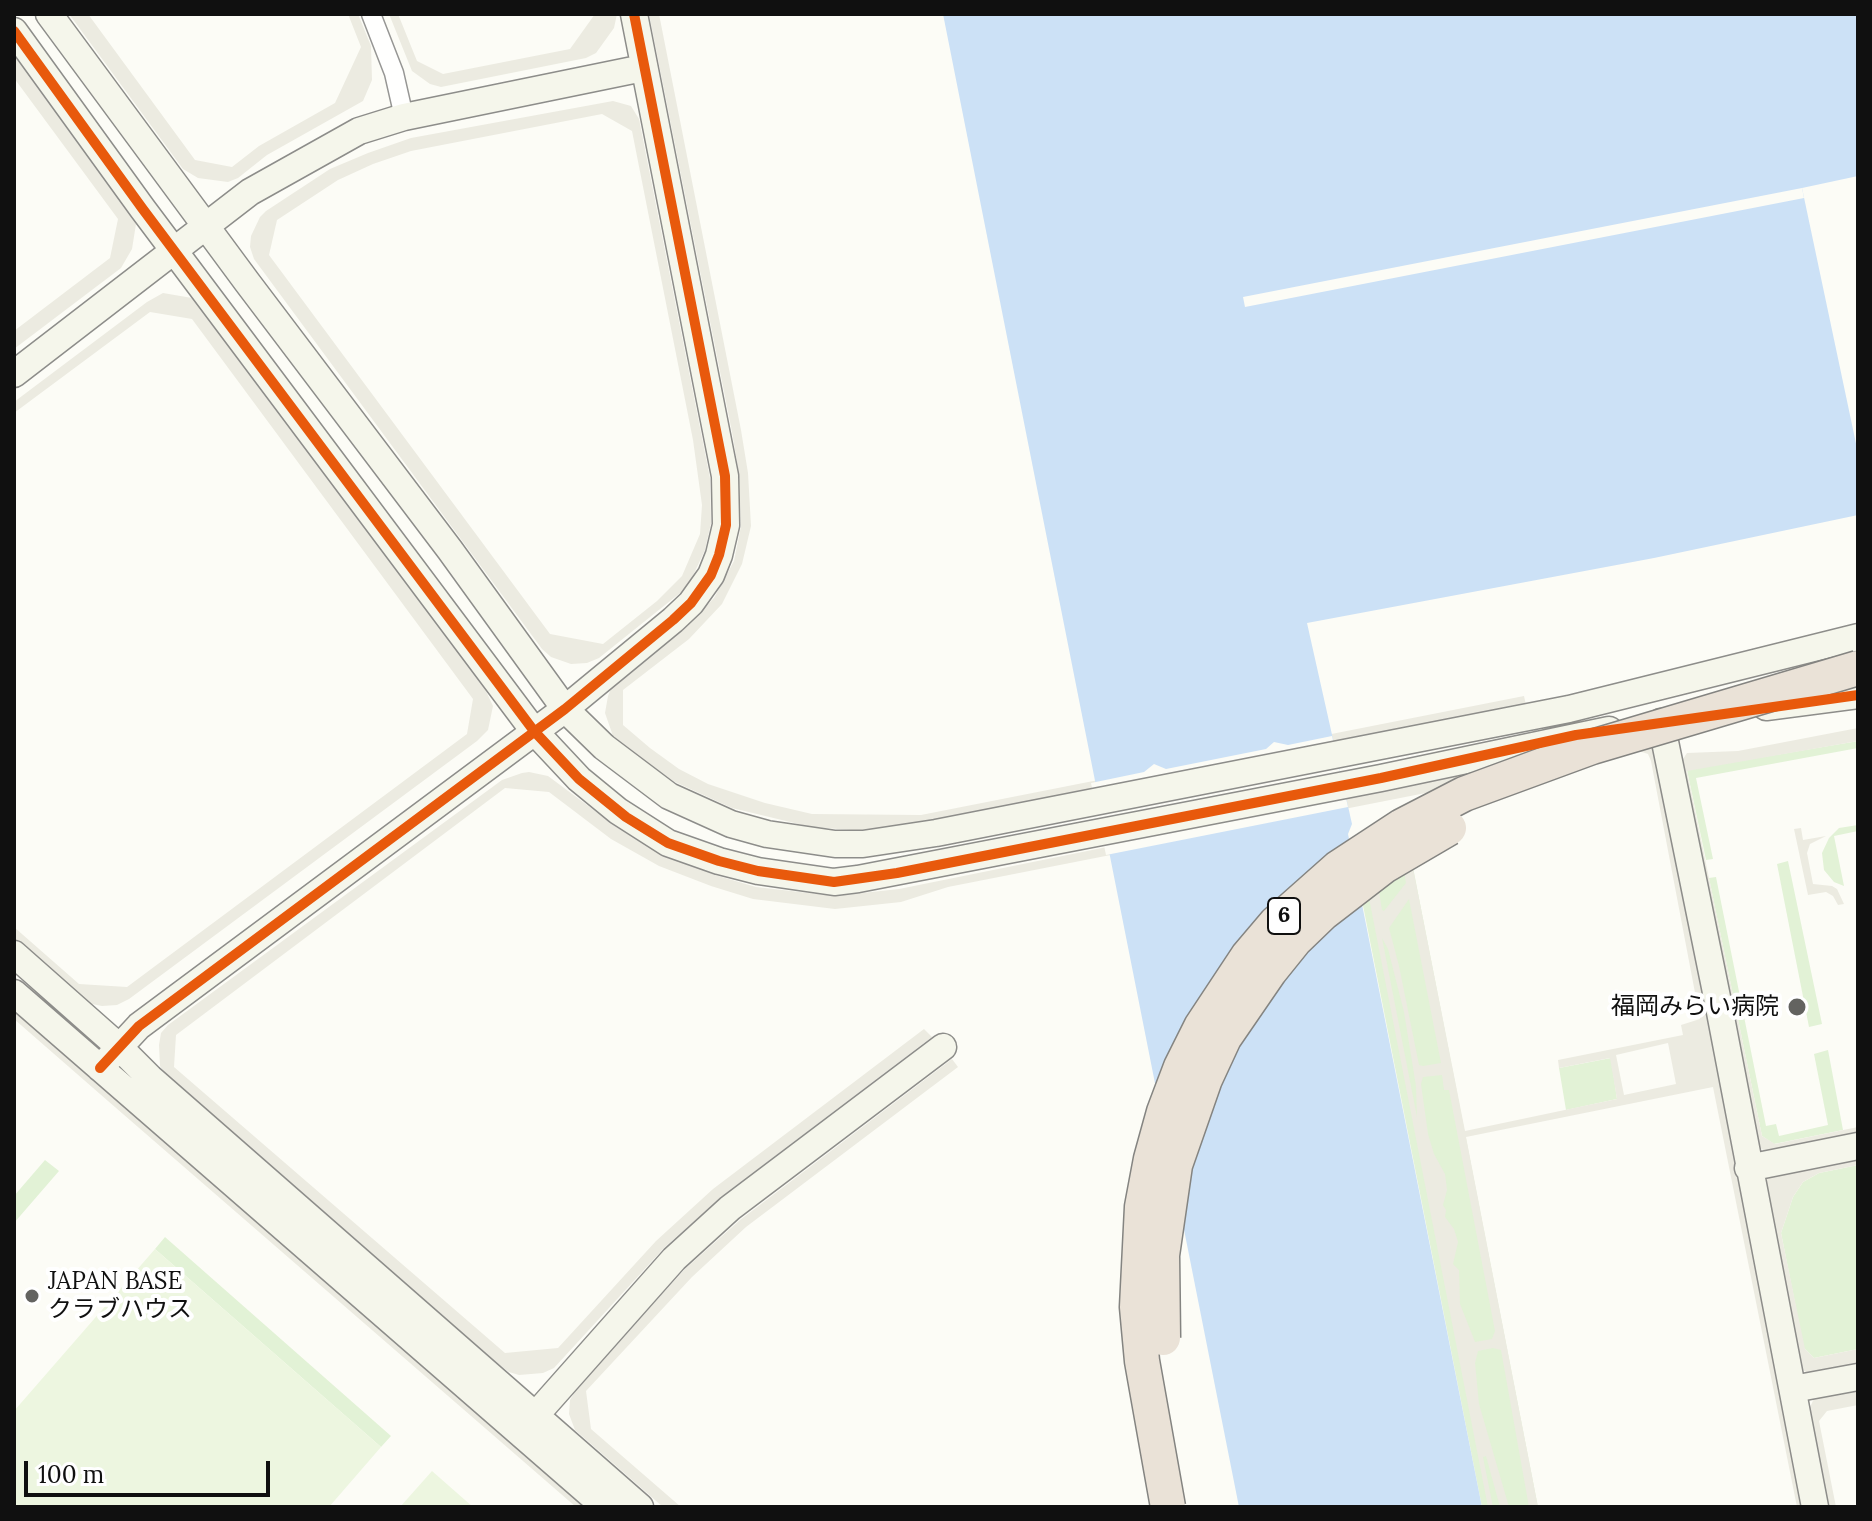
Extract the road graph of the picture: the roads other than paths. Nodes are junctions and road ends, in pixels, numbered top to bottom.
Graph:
1 (49, 14) edge
2 (371, 14) edge
3 (634, 14) edge
4 (14, 31) edge
5 (643, 68) junction
6 (404, 117) junction
7 (206, 226) junction
8 (175, 252) junction
9 (14, 374) edge
10 (1858, 637) edge
11 (1858, 668) edge
12 (1858, 692) edge
13 (565, 709) junction
14 (1661, 722) junction
15 (534, 731) junction
16 (14, 954) edge
17 (14, 993) edge
18 (118, 1046) junction
19 (943, 1047) dead end
20 (100, 1068) junction
21 (1858, 1146) edge
22 (1748, 1168) junction
23 (1858, 1377) edge
24 (1793, 1389) junction
25 (528, 1424) junction
26 (605, 1507) edge
27 (640, 1507) edge
28 (1168, 1507) edge
29 (1192, 1507) edge
30 (1815, 1507) edge

1 - 7 street
2 - 6 street
3 - 5 street
4 - 8 street
5 - 6 street
5 - 13 street
6 - 7 street
7 - 8 street
7 - 13 street
8 - 9 street
8 - 15 street
10 - 13 street
11 - 28 highway, 6, bridge
12 - 14 street
12 - 29 highway, 6, bridge
13 - 15 street
14 - 15 street
14 - 22 street
15 - 18 street
16 - 18 street
17 - 20 street
18 - 20 street
18 - 25 street
19 - 25 street
20 - 25 street
21 - 22 street
22 - 24 street
23 - 24 street
24 - 30 street
25 - 26 street
25 - 27 street

